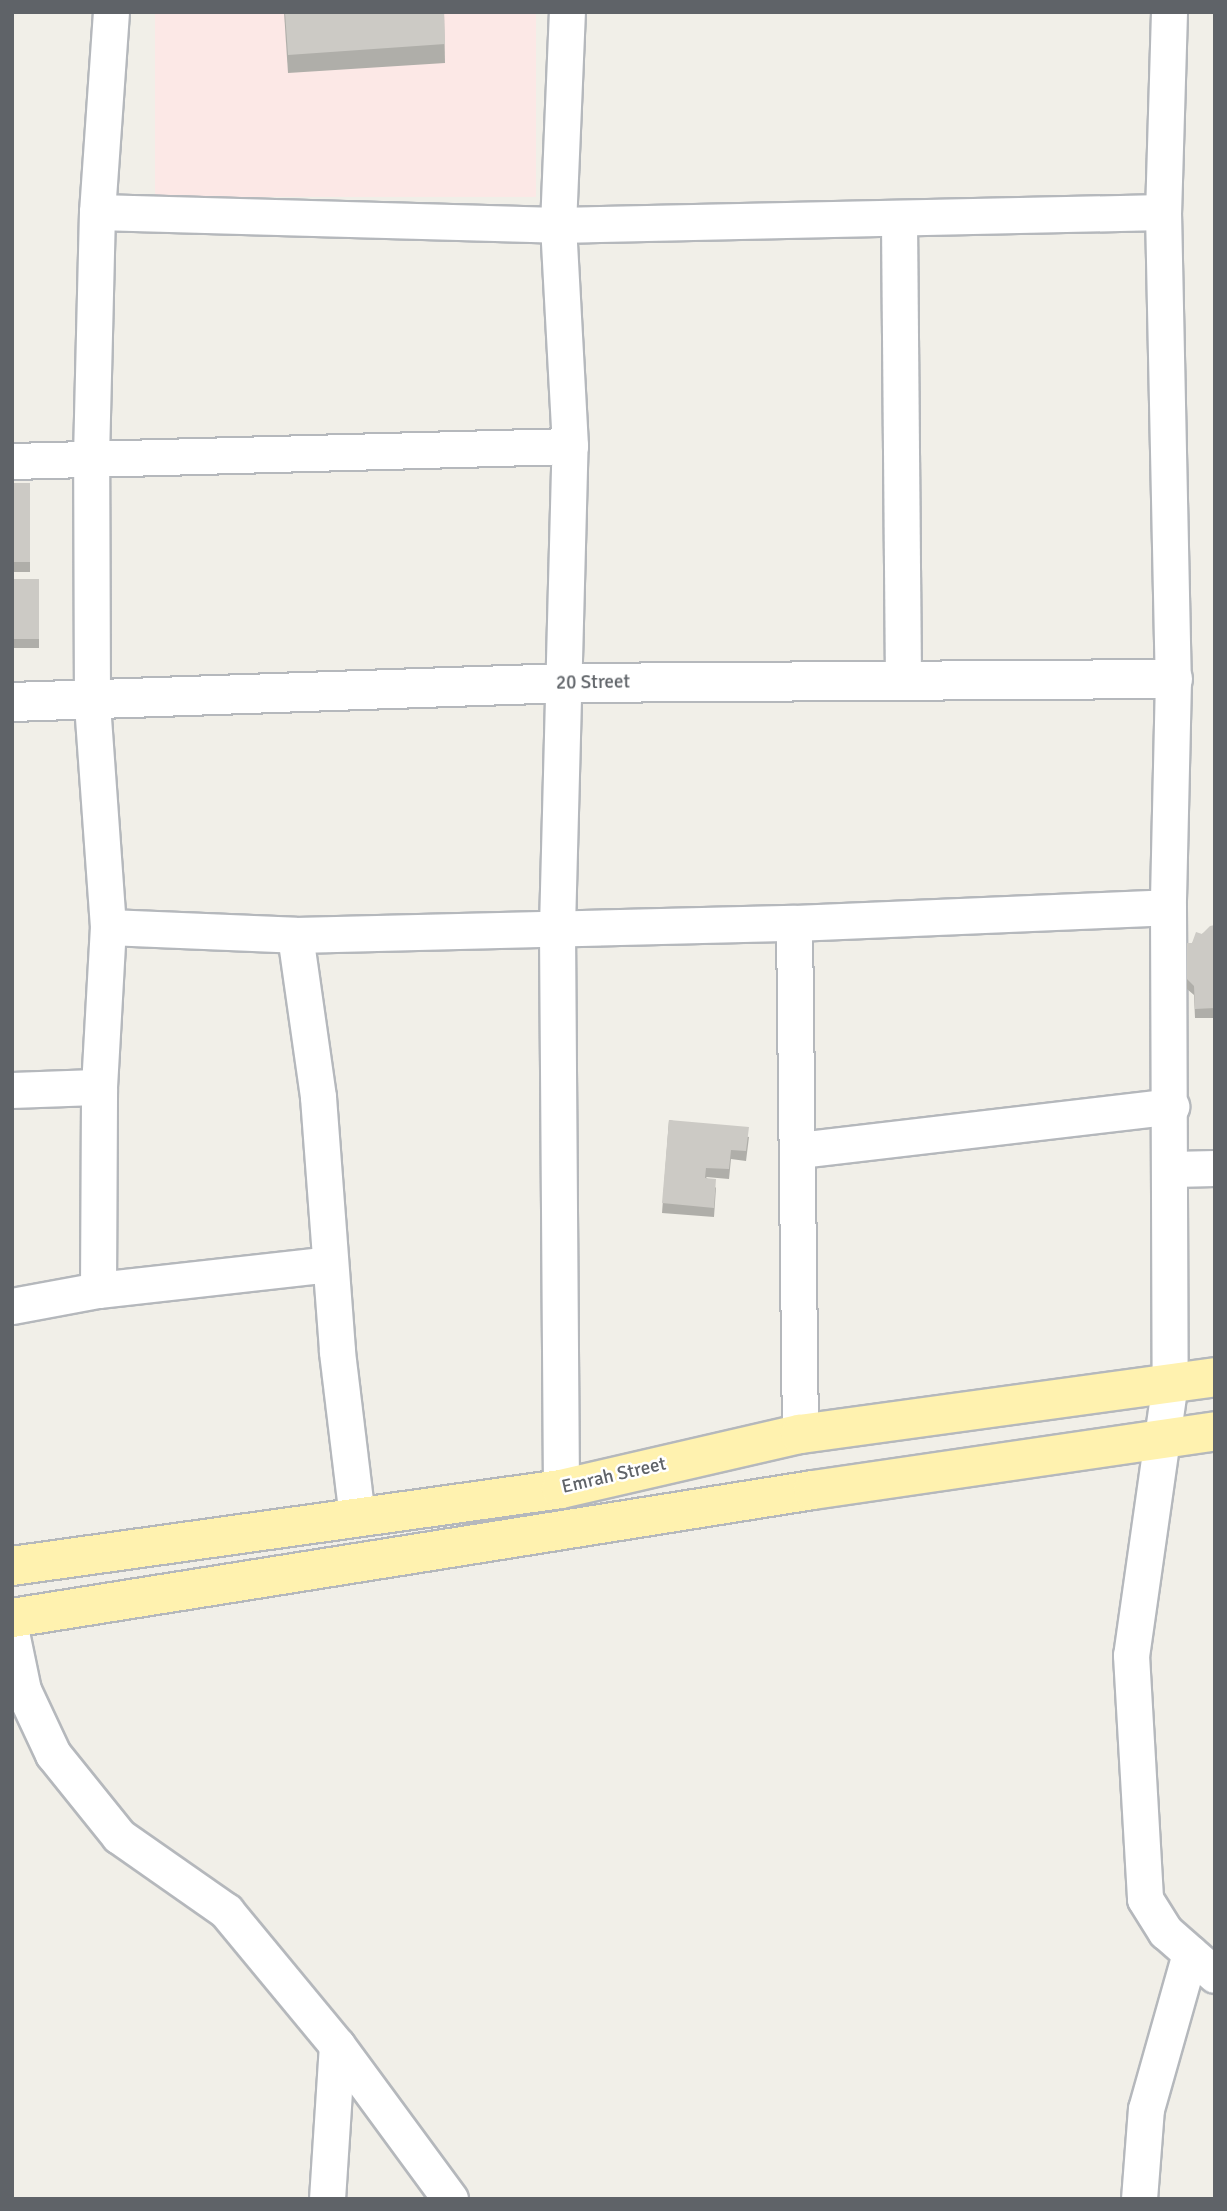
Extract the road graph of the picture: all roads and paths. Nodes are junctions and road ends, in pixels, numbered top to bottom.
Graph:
1 (111, 12) edge
2 (567, 12) edge
3 (1170, 12) edge
4 (97, 212) junction
5 (1163, 212) junction
6 (898, 221) junction
7 (558, 225) junction
8 (570, 446) junction
9 (91, 457) junction
10 (12, 461) edge
11 (902, 678) junction
12 (1173, 679) junction
13 (566, 683) junction
14 (12, 702) edge
15 (92, 702) junction
16 (1168, 907) junction
17 (794, 923) junction
18 (108, 927) junction
19 (557, 927) junction
20 (295, 935) junction
21 (99, 1087) junction
22 (12, 1090) edge
23 (1171, 1106) junction
24 (799, 1150) junction
25 (1215, 1168) edge
26 (1172, 1169) junction
27 (330, 1264) junction
28 (97, 1290) junction
29 (12, 1306) edge
30 (1215, 1377) edge
31 (1170, 1382) junction
32 (1215, 1431) edge
33 (800, 1434) junction
34 (1163, 1437) junction
35 (561, 1489) junction
36 (357, 1518) junction
37 (12, 1566) edge
38 (12, 1618) edge
39 (12, 1637) edge
40 (1202, 1964) edge
41 (337, 2045) junction
42 (327, 2199) edge
43 (450, 2199) edge
44 (1139, 2199) edge

1 - 4 street
2 - 7 street
3 - 5 street
4 - 7 street
4 - 9 street
5 - 6 street
5 - 12 street
6 - 7 street
6 - 11 street
7 - 8 street
8 - 9 street
8 - 13 street
9 - 10 street
9 - 15 street
11 - 12 street, 20 Street
11 - 13 street, 20 Street
12 - 16 street
13 - 15 street, 20 Street
13 - 19 street
14 - 15 street, 20 Street
15 - 18 street
16 - 17 street
16 - 23 street
17 - 19 street
17 - 24 street
18 - 20 street
18 - 21 street
19 - 20 street
19 - 35 street
20 - 27 street
21 - 22 street
21 - 28 street
23 - 24 street
23 - 26 street
24 - 33 street
25 - 26 street
26 - 31 street
27 - 28 street
27 - 36 street
28 - 29 street
30 - 31 main road, Emrah Street
31 - 33 main road, Emrah Street
31 - 34 street
32 - 34 main road
33 - 35 main road, Emrah Street
34 - 38 main road
34 - 40 street
35 - 36 main road, Emrah Street
36 - 37 main road, Emrah Street
39 - 41 street
40 - 44 street
41 - 42 street
41 - 43 street

